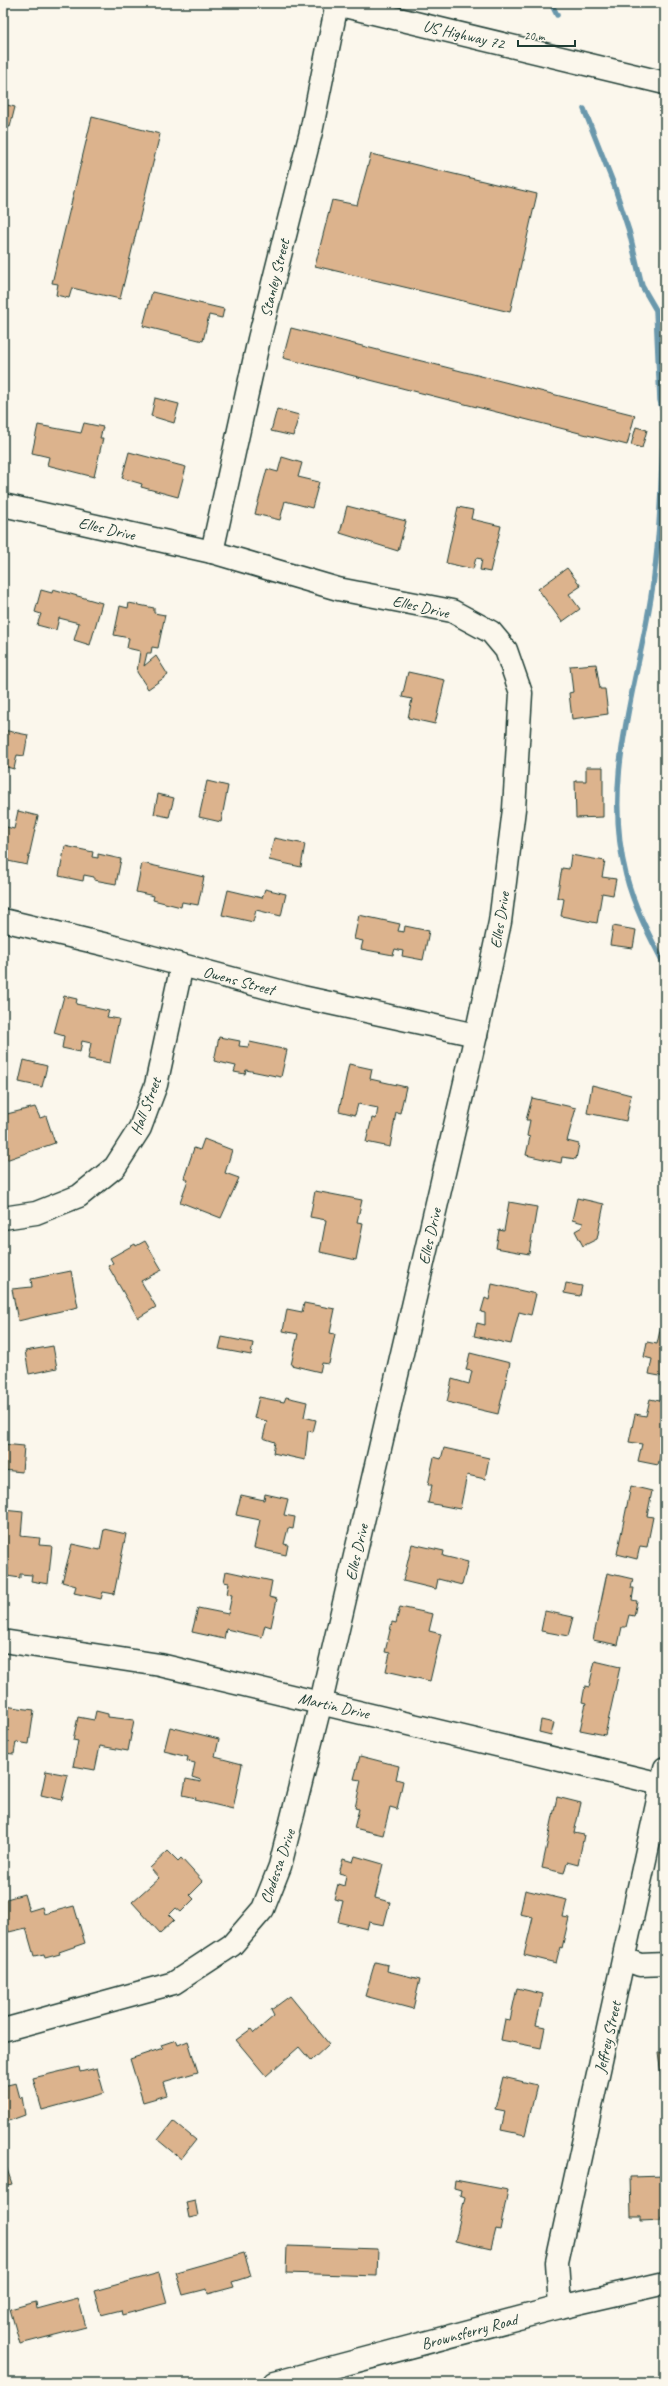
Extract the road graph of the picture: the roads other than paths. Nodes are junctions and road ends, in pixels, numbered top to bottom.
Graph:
1 (335, 4) edge
2 (665, 83) edge
3 (3, 505) edge
4 (212, 552) junction
5 (3, 920) edge
6 (182, 965) junction
7 (476, 1035) junction
8 (3, 1218) edge
9 (3, 1641) edge
10 (321, 1702) junction
11 (663, 1776) edge
12 (624, 1959) junction
13 (665, 1964) edge
14 (3, 2030) edge
15 (665, 2283) edge
16 (560, 2307) junction
17 (274, 2383) edge

1 - 2 main road, US Highway 72
1 - 4 main road, Stanley Street
3 - 4 main road, Elles Drive
4 - 7 main road, Elles Drive
5 - 6 main road, Owens Street
6 - 7 main road, Owens Street
6 - 8 main road, Hall Street
7 - 10 main road, Elles Drive
9 - 10 main road, Martin Drive
10 - 11 main road, Martin Drive
10 - 14 main road, Clodessa Drive
11 - 12 main road, Jeffrey Street
12 - 13 main road
12 - 16 main road, Jeffrey Street
15 - 16 main road, Brownsferry Road
16 - 17 main road, Brownsferry Road

